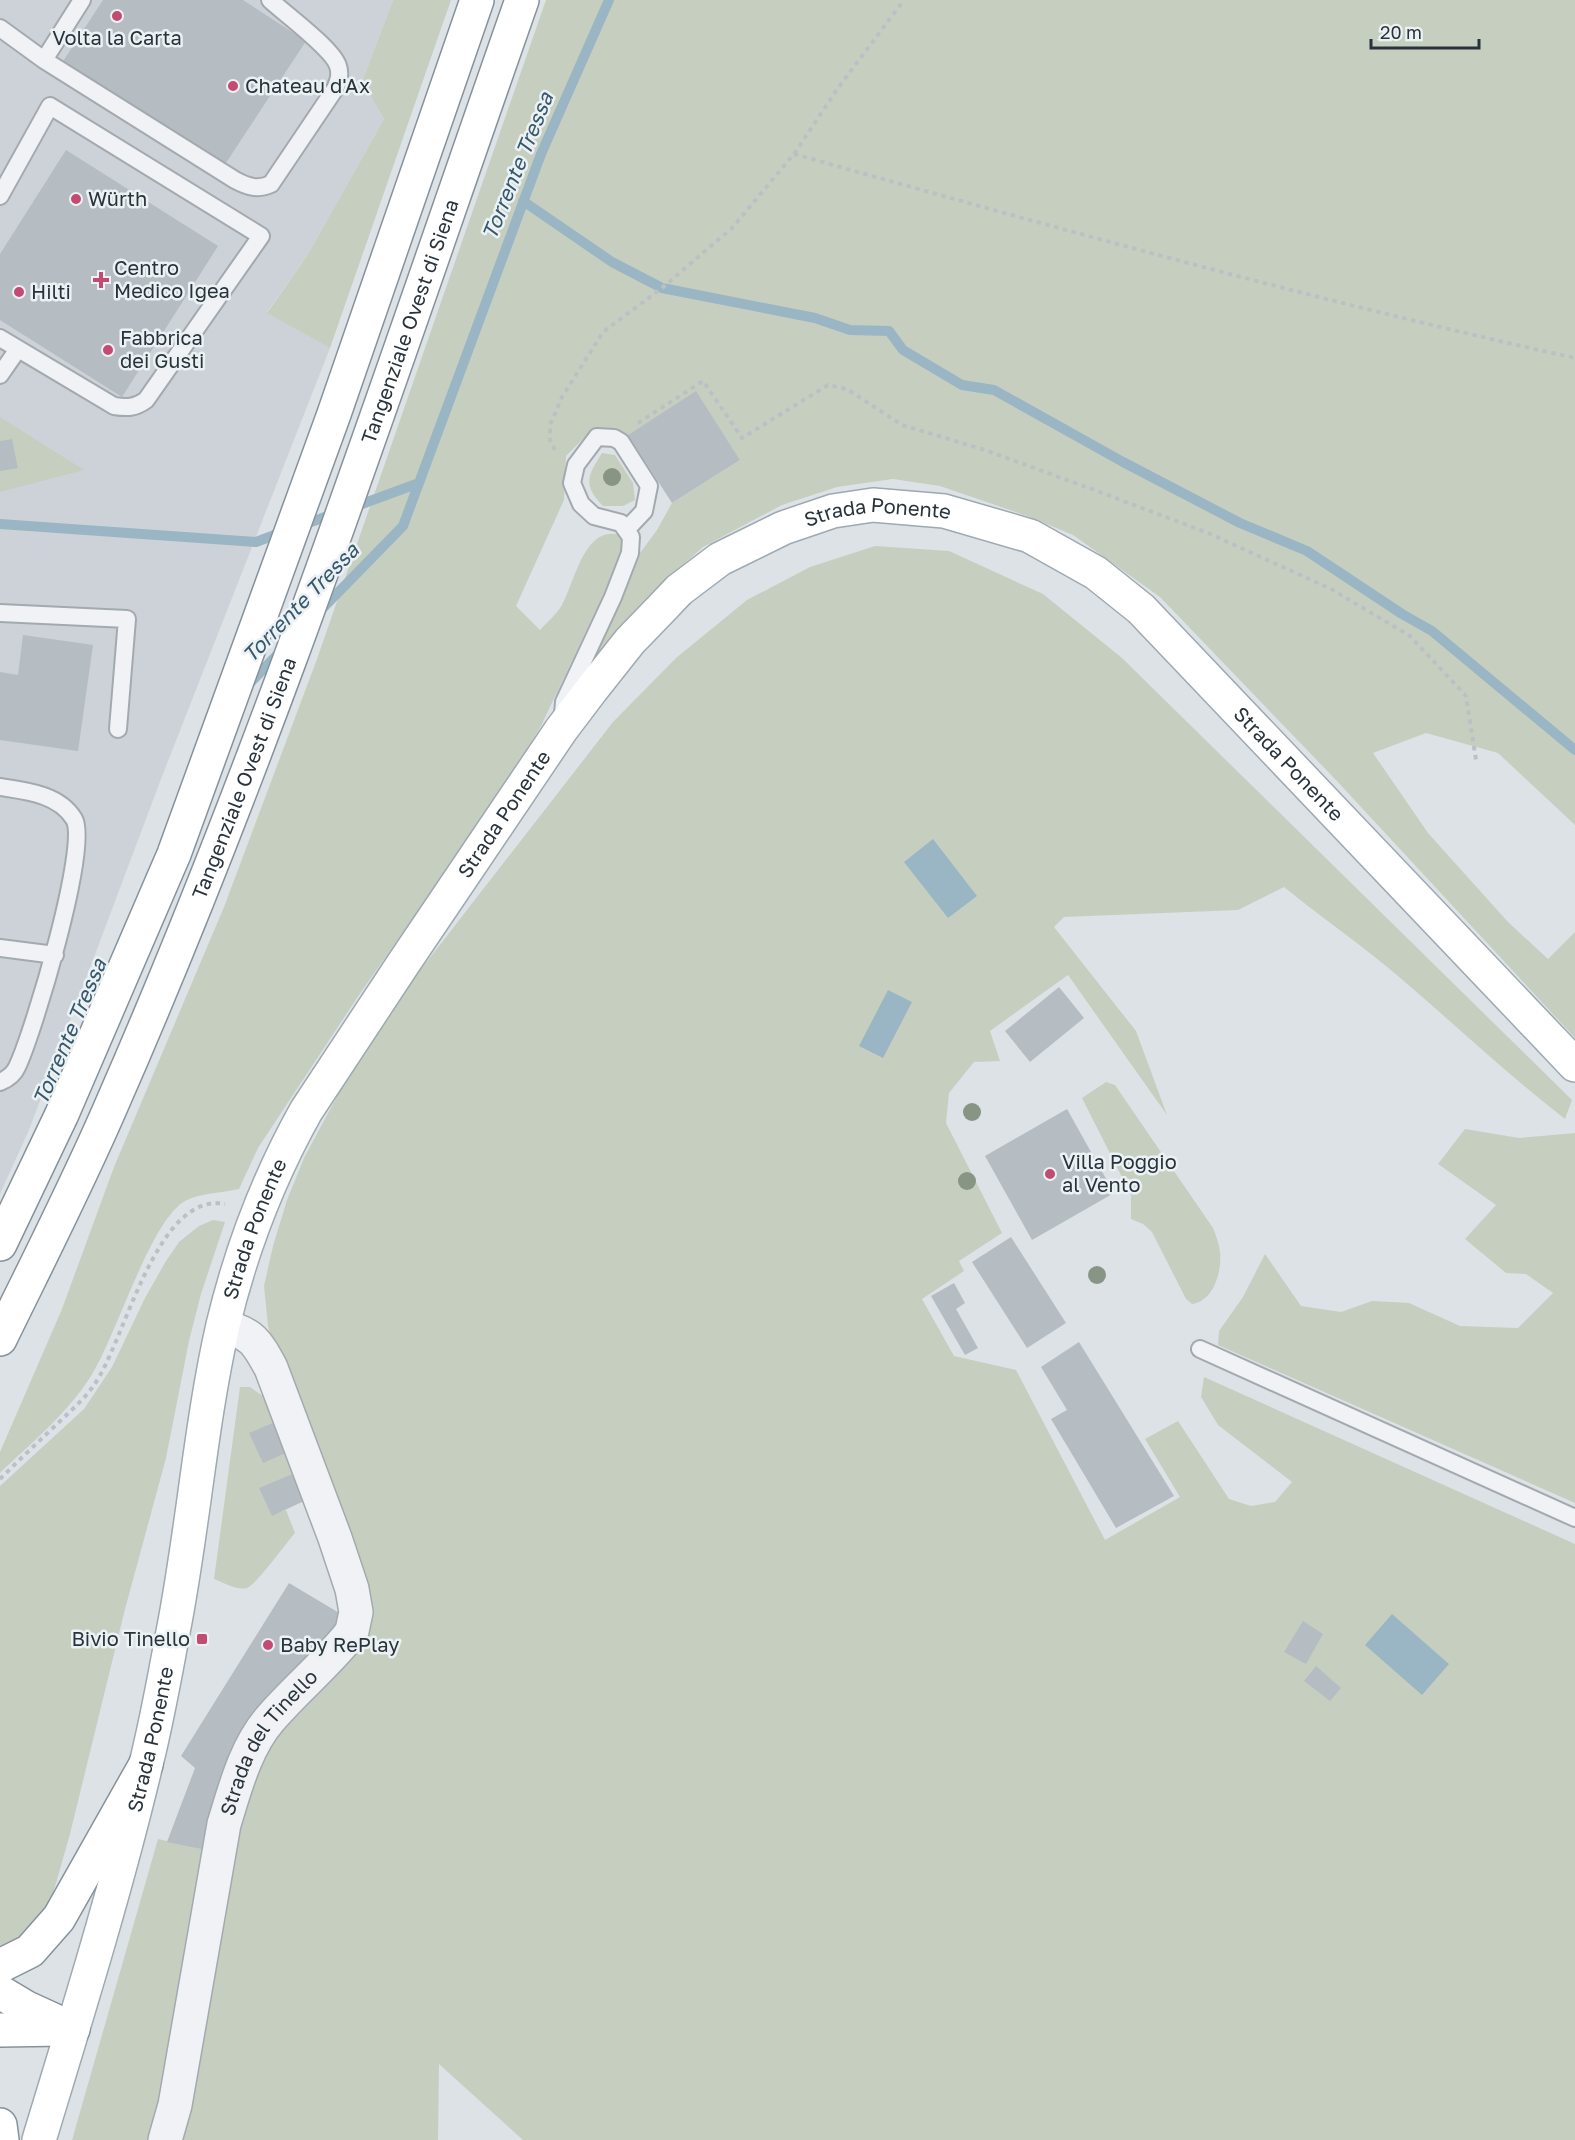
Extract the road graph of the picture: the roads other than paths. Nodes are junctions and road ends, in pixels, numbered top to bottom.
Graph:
1 (82, 0) edge
2 (270, 0) edge
3 (477, 0) edge
4 (522, 0) edge
5 (0, 28) edge
6 (44, 60) junction
7 (0, 196) edge
8 (0, 338) edge
9 (18, 349) junction
10 (0, 375) edge
11 (626, 530) junction
12 (0, 614) edge
13 (118, 729) dead end
14 (561, 730) junction
15 (0, 787) edge
16 (0, 948) edge
17 (55, 955) junction
18 (1575, 1065) edge
19 (0, 1082) edge
20 (0, 1244) edge
21 (223, 1327) junction
22 (0, 1339) edge
23 (1200, 1349) dead end
24 (1575, 1518) edge
25 (146, 1764) junction
26 (0, 1966) edge
27 (0, 1992) edge
28 (73, 2029) junction
29 (0, 2030) edge
30 (0, 2126) edge
31 (2, 2140) edge
32 (39, 2140) edge
33 (165, 2140) edge

1 - 6 lane
2 - 6 lane
3 - 20 main road, Tangenziale Ovest di Siena
4 - 22 main road, Tangenziale Ovest di Siena
5 - 6 lane
7 - 9 lane
8 - 9 lane
9 - 10 lane
11 - 11 lane
11 - 14 lane
12 - 13 lane
14 - 18 main road, Strada Ponente
14 - 21 main road, Strada Ponente
15 - 17 lane
16 - 17 lane
17 - 19 lane
21 - 25 main road, Strada Ponente
21 - 33 street, Strada del Tinello
23 - 24 lane
25 - 26 main road
25 - 28 main road, Strada Ponente
27 - 28 main road
28 - 29 main road
28 - 32 main road, Strada Ponente
30 - 31 main road

